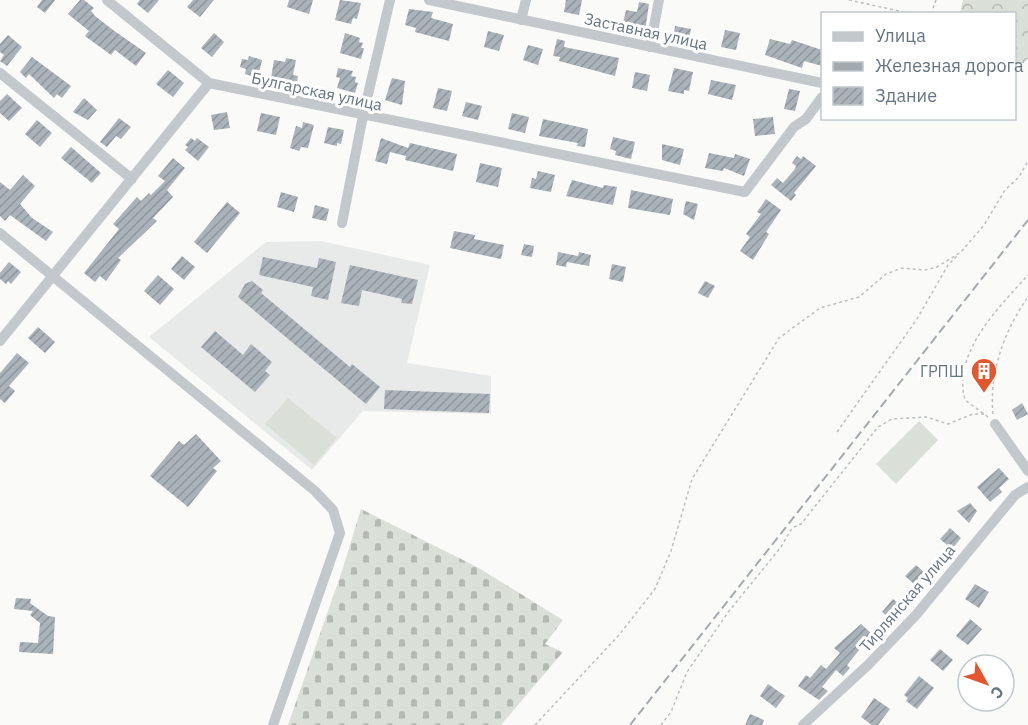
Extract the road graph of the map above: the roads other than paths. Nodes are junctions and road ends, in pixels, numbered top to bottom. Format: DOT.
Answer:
graph roads {
  1 [pos="107,0"];
  2 [pos="390,0"];
  3 [pos="429,0"];
  4 [pos="526,0"];
  5 [pos="659,0"];
  6 [pos="521,20"];
  7 [pos="650,47"];
  8 [pos="0,73"];
  9 [pos="209,83"];
  10 [pos="821,83"];
  11 [pos="821,98"];
  12 [pos="363,116"];
  13 [pos="132,179"];
  14 [pos="342,223"];
  15 [pos="0,233"];
  16 [pos="53,276"];
  17 [pos="0,341"];
  18 [pos="995,424"];
  19 [pos="1028,471"];
  20 [pos="1028,487"];
  21 [pos="273,725"];
  22 [pos="803,725"];
  1 -- 9 [label="street"];
  2 -- 12 [label="street"];
  3 -- 6 [label="street, Заставная улица"];
  4 -- 6 [label="street"];
  5 -- 7 [label="street"];
  6 -- 7 [label="street, Заставная улица"];
  7 -- 10 [label="street, Заставная улица"];
  8 -- 13 [label="street"];
  9 -- 12 [label="street, Булгарская улица"];
  9 -- 13 [label="street"];
  11 -- 12 [label="street, Булгарская улица"];
  12 -- 14 [label="street"];
  13 -- 16 [label="street"];
  15 -- 16 [label="street"];
  16 -- 17 [label="street"];
  16 -- 21 [label="street"];
  18 -- 19 [label="street"];
  20 -- 22 [label="street, Тирлянская улица"];
}
